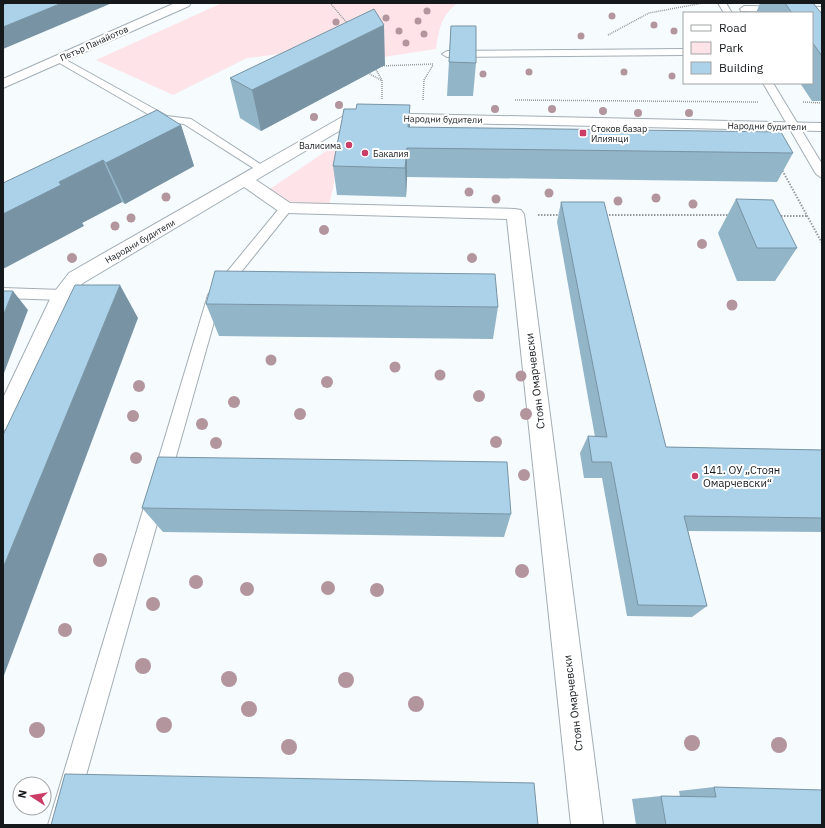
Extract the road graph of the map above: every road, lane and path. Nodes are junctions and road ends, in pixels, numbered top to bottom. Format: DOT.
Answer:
graph roads {
  1 [pos="185,3"];
  2 [pos="330,3"];
  3 [pos="703,3"];
  4 [pos="722,3"];
  5 [pos="744,9"];
  6 [pos="822,10"];
  7 [pos="727,12"];
  8 [pos="350,28"];
  9 [pos="604,38"];
  10 [pos="683,52"];
  11 [pos="447,54"];
  12 [pos="59,59"];
  13 [pos="434,64"];
  14 [pos="363,71"];
  15 [pos="382,80"];
  16 [pos="3,84"];
  17 [pos="769,84"];
  18 [pos="513,100"];
  19 [pos="382,102"];
  20 [pos="779,102"];
  21 [pos="422,118"];
  22 [pos="793,126"];
  23 [pos="822,127"];
  24 [pos="780,167"];
  25 [pos="262,170"];
  26 [pos="822,174"];
  27 [pos="244,180"];
  28 [pos="286,208"];
  29 [pos="515,214"];
  30 [pos="562,215"];
  31 [pos="602,215"];
  32 [pos="736,215"];
  33 [pos="775,216"];
  34 [pos="807,216"];
  35 [pos="822,243"];
  36 [pos="3,294"];
  37 [pos="62,295"];
  38 [pos="3,421"];
  39 [pos="60,825"];
  40 [pos="587,825"];
  1 -- 12 [label="street, Петър Панайотов"];
  2 -- 8 [label="path"];
  3 -- 9 [label="path"];
  4 -- 7 [label="lane"];
  5 -- 6 [label="lane"];
  10 -- 11 [label="lane"];
  11 -- 13 [label="path"];
  12 -- 16 [label="street, Петър Панайотов"];
  12 -- 25 [label="lane"];
  13 -- 15 [label="path"];
  13 -- 21 [label="path"];
  14 -- 15 [label="path"];
  15 -- 19 [label="path"];
  17 -- 20 [label="lane"];
  18 -- 20 [label="path"];
  20 -- 22 [label="lane"];
  21 -- 22 [label="street, Народни будители"];
  21 -- 25 [label="street, Народни будители"];
  22 -- 23 [label="street, Народни будители"];
  22 -- 26 [label="lane"];
  24 -- 34 [label="path"];
  25 -- 27 [label="street, Народни будители"];
  27 -- 28 [label="street"];
  27 -- 37 [label="street, Народни будители"];
  28 -- 29 [label="street"];
  28 -- 39 [label="lane"];
  29 -- 30 [label="path"];
  29 -- 40 [label="street, Стоян Омарчевски"];
  31 -- 32 [label="path"];
  33 -- 34 [label="path"];
  34 -- 35 [label="path"];
  36 -- 37 [label="lane"];
  37 -- 38 [label="street, Народни будители"];
}
